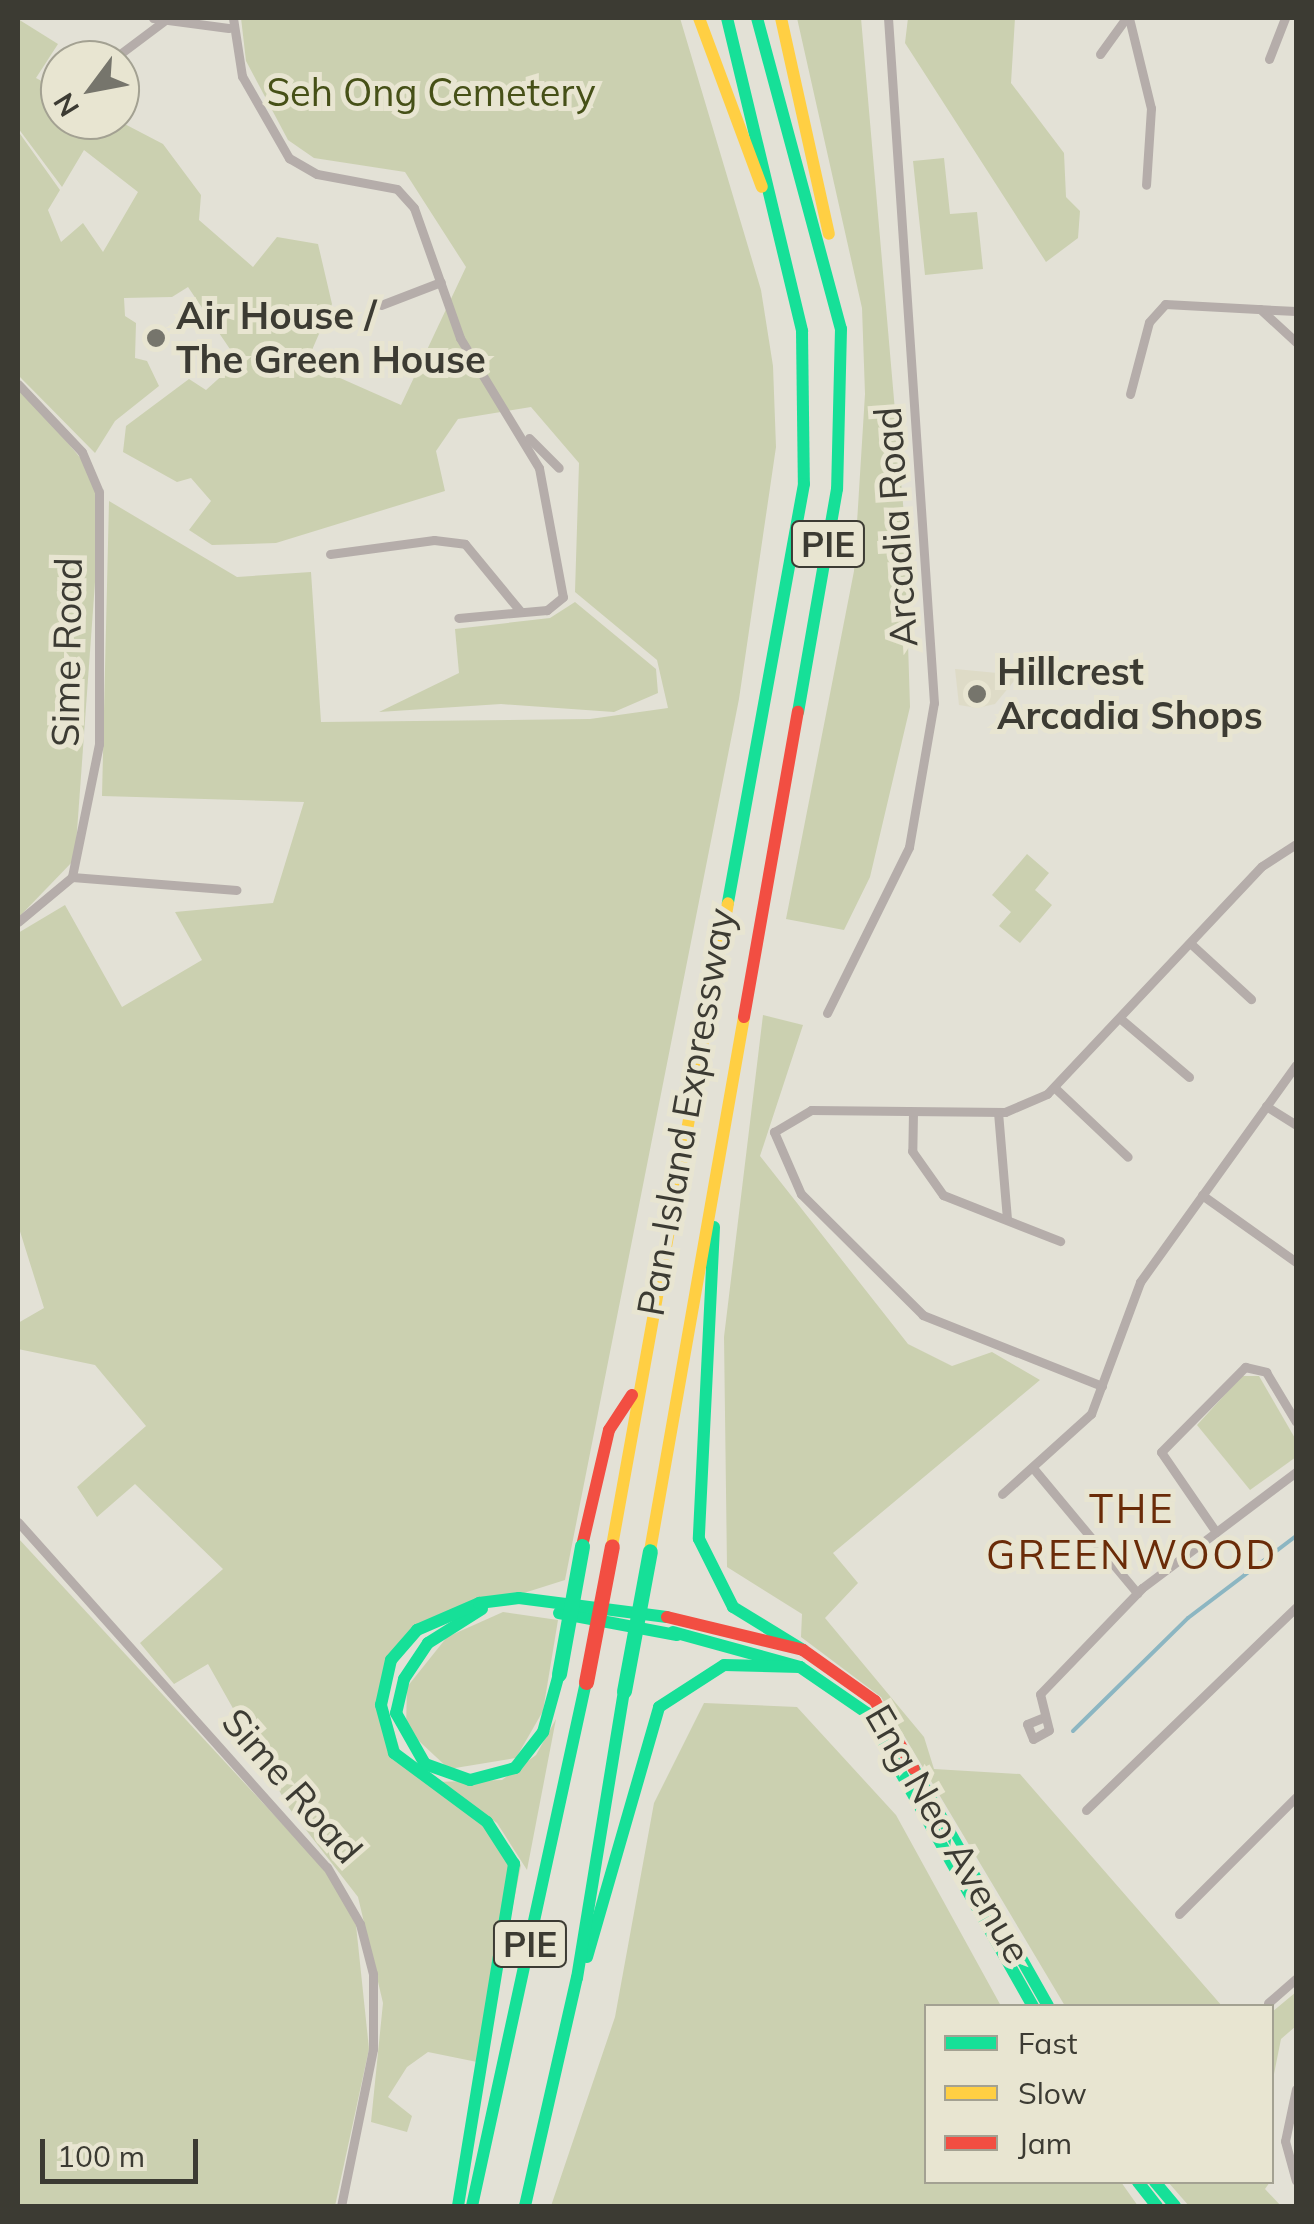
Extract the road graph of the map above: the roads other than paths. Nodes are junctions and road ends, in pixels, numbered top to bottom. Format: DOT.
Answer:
graph roads {
  1 [pos="153,18"];
  2 [pos="700,18"];
  3 [pos="727,18"];
  4 [pos="757,18"];
  5 [pos="781,18"];
  6 [pos="888,18"];
  7 [pos="1127,18"];
  8 [pos="1285,18"];
  9 [pos="164,21"];
  10 [pos="230,23"];
  11 [pos="139,40"];
  12 [pos="1100,54"];
  13 [pos="1270,60"];
  14 [pos="1146,186"];
  15 [pos="773,200"];
  16 [pos="830,262"];
  17 [pos="442,282"];
  18 [pos="382,305"];
  19 [pos="1260,309"];
  20 [pos="1296,311"];
  21 [pos="1296,342"];
  22 [pos="18,384"];
  23 [pos="1130,394"];
  24 [pos="517,425"];
  25 [pos="559,468"];
  26 [pos="330,554"];
  27 [pos="520,612"];
  28 [pos="458,618"];
  29 [pos="1296,845"];
  30 [pos="72,877"];
  31 [pos="236,890"];
  32 [pos="18,922"];
  33 [pos="1190,944"];
  34 [pos="1251,999"];
  35 [pos="827,1012"];
  36 [pos="1122,1020"];
  37 [pos="1296,1065"];
  38 [pos="1189,1077"];
  39 [pos="1055,1088"];
  40 [pos="1266,1106"];
  41 [pos="913,1112"];
  42 [pos="998,1112"];
  43 [pos="1296,1126"];
  44 [pos="1128,1157"];
  45 [pos="1202,1195"];
  46 [pos="1007,1220"];
  47 [pos="712,1223"];
  48 [pos="1060,1241"];
  49 [pos="1296,1262"];
  50 [pos="1102,1386"];
  51 [pos="637,1387"];
  52 [pos="1296,1422"];
  53 [pos="1034,1468"];
  54 [pos="1296,1472"];
  55 [pos="1002,1494"];
  56 [pos="18,1522"];
  57 [pos="1216,1532"];
  58 [pos="1137,1593"];
  59 [pos="1296,1607"];
  60 [pos="667,1617"];
  61 [pos="677,1636"];
  62 [pos="801,1659"];
  63 [pos="1042,1718"];
  64 [pos="1296,1797"];
  65 [pos="1086,1810"];
  66 [pos="1179,1914"];
  67 [pos="577,1978"];
  68 [pos="1296,1979"];
  69 [pos="1268,2003"];
  70 [pos="1032,2004"];
  71 [pos="1047,2004"];
  72 [pos="1296,2089"];
  73 [pos="1296,2181"];
  74 [pos="1140,2184"];
  75 [pos="1157,2184"];
  76 [pos="340,2206"];
  77 [pos="458,2206"];
  78 [pos="472,2206"];
  79 [pos="524,2206"];
  80 [pos="1157,2206"];
  81 [pos="1176,2206"];
  1 -- 9 [label="street"];
  2 -- 15 [label="main road"];
  3 -- 15 [label="main road, Pan-Island Expressway / PIE"];
  4 -- 16 [label="main road, Pan-Island Expressway / PIE"];
  5 -- 16 [label="main road"];
  6 -- 35 [label="street, Arcadia Road"];
  7 -- 12 [label="street"];
  7 -- 14 [label="street"];
  8 -- 13 [label="street"];
  9 -- 10 [label="street"];
  9 -- 11 [label="street"];
  10 -- 17 [label="street"];
  15 -- 51 [label="main road, Pan-Island Expressway / PIE"];
  16 -- 47 [label="main road, Pan-Island Expressway / PIE"];
  17 -- 18 [label="street"];
  17 -- 24 [label="street"];
  19 -- 20 [label="street"];
  19 -- 21 [label="street"];
  19 -- 23 [label="street"];
  22 -- 30 [label="street, Sime Road"];
  24 -- 25 [label="street"];
  24 -- 27 [label="street"];
  26 -- 27 [label="street"];
  27 -- 28 [label="street"];
  29 -- 33 [label="street"];
  30 -- 31 [label="street"];
  30 -- 32 [label="street"];
  33 -- 34 [label="street"];
  33 -- 36 [label="street"];
  36 -- 38 [label="street"];
  36 -- 39 [label="street"];
  37 -- 40 [label="street"];
  39 -- 42 [label="street"];
  39 -- 44 [label="street"];
  40 -- 43 [label="street"];
  40 -- 45 [label="street"];
  41 -- 42 [label="street"];
  41 -- 46 [label="street"];
  41 -- 50 [label="street"];
  42 -- 46 [label="street"];
  45 -- 49 [label="street"];
  45 -- 50 [label="street"];
  46 -- 48 [label="street"];
  47 -- 62 [label="main road"];
  47 -- 67 [label="main road, Pan-Island Expressway / PIE, bridge"];
  50 -- 53 [label="street"];
  51 -- 61 [label="main road, Eng Neo Avenue, bridge"];
  51 -- 78 [label="main road, Pan-Island Expressway / PIE, bridge"];
  52 -- 57 [label="street"];
  53 -- 55 [label="street"];
  53 -- 58 [label="street"];
  54 -- 57 [label="street"];
  56 -- 76 [label="street, Sime Road"];
  57 -- 58 [label="street"];
  58 -- 63 [label="street"];
  59 -- 65 [label="street"];
  60 -- 61 [label="main road"];
  60 -- 62 [label="main road, Eng Neo Avenue"];
  60 -- 77 [label="main road, Eng Neo Avenue"];
  61 -- 62 [label="main road, Eng Neo Avenue"];
  62 -- 67 [label="main road"];
  62 -- 70 [label="main road, Eng Neo Avenue"];
  62 -- 71 [label="main road, Eng Neo Avenue"];
  64 -- 66 [label="street"];
  67 -- 79 [label="main road, Pan-Island Expressway / PIE"];
  68 -- 69 [label="street"];
  72 -- 73 [label="street"];
  74 -- 80 [label="main road"];
  75 -- 81 [label="main road"];
}
